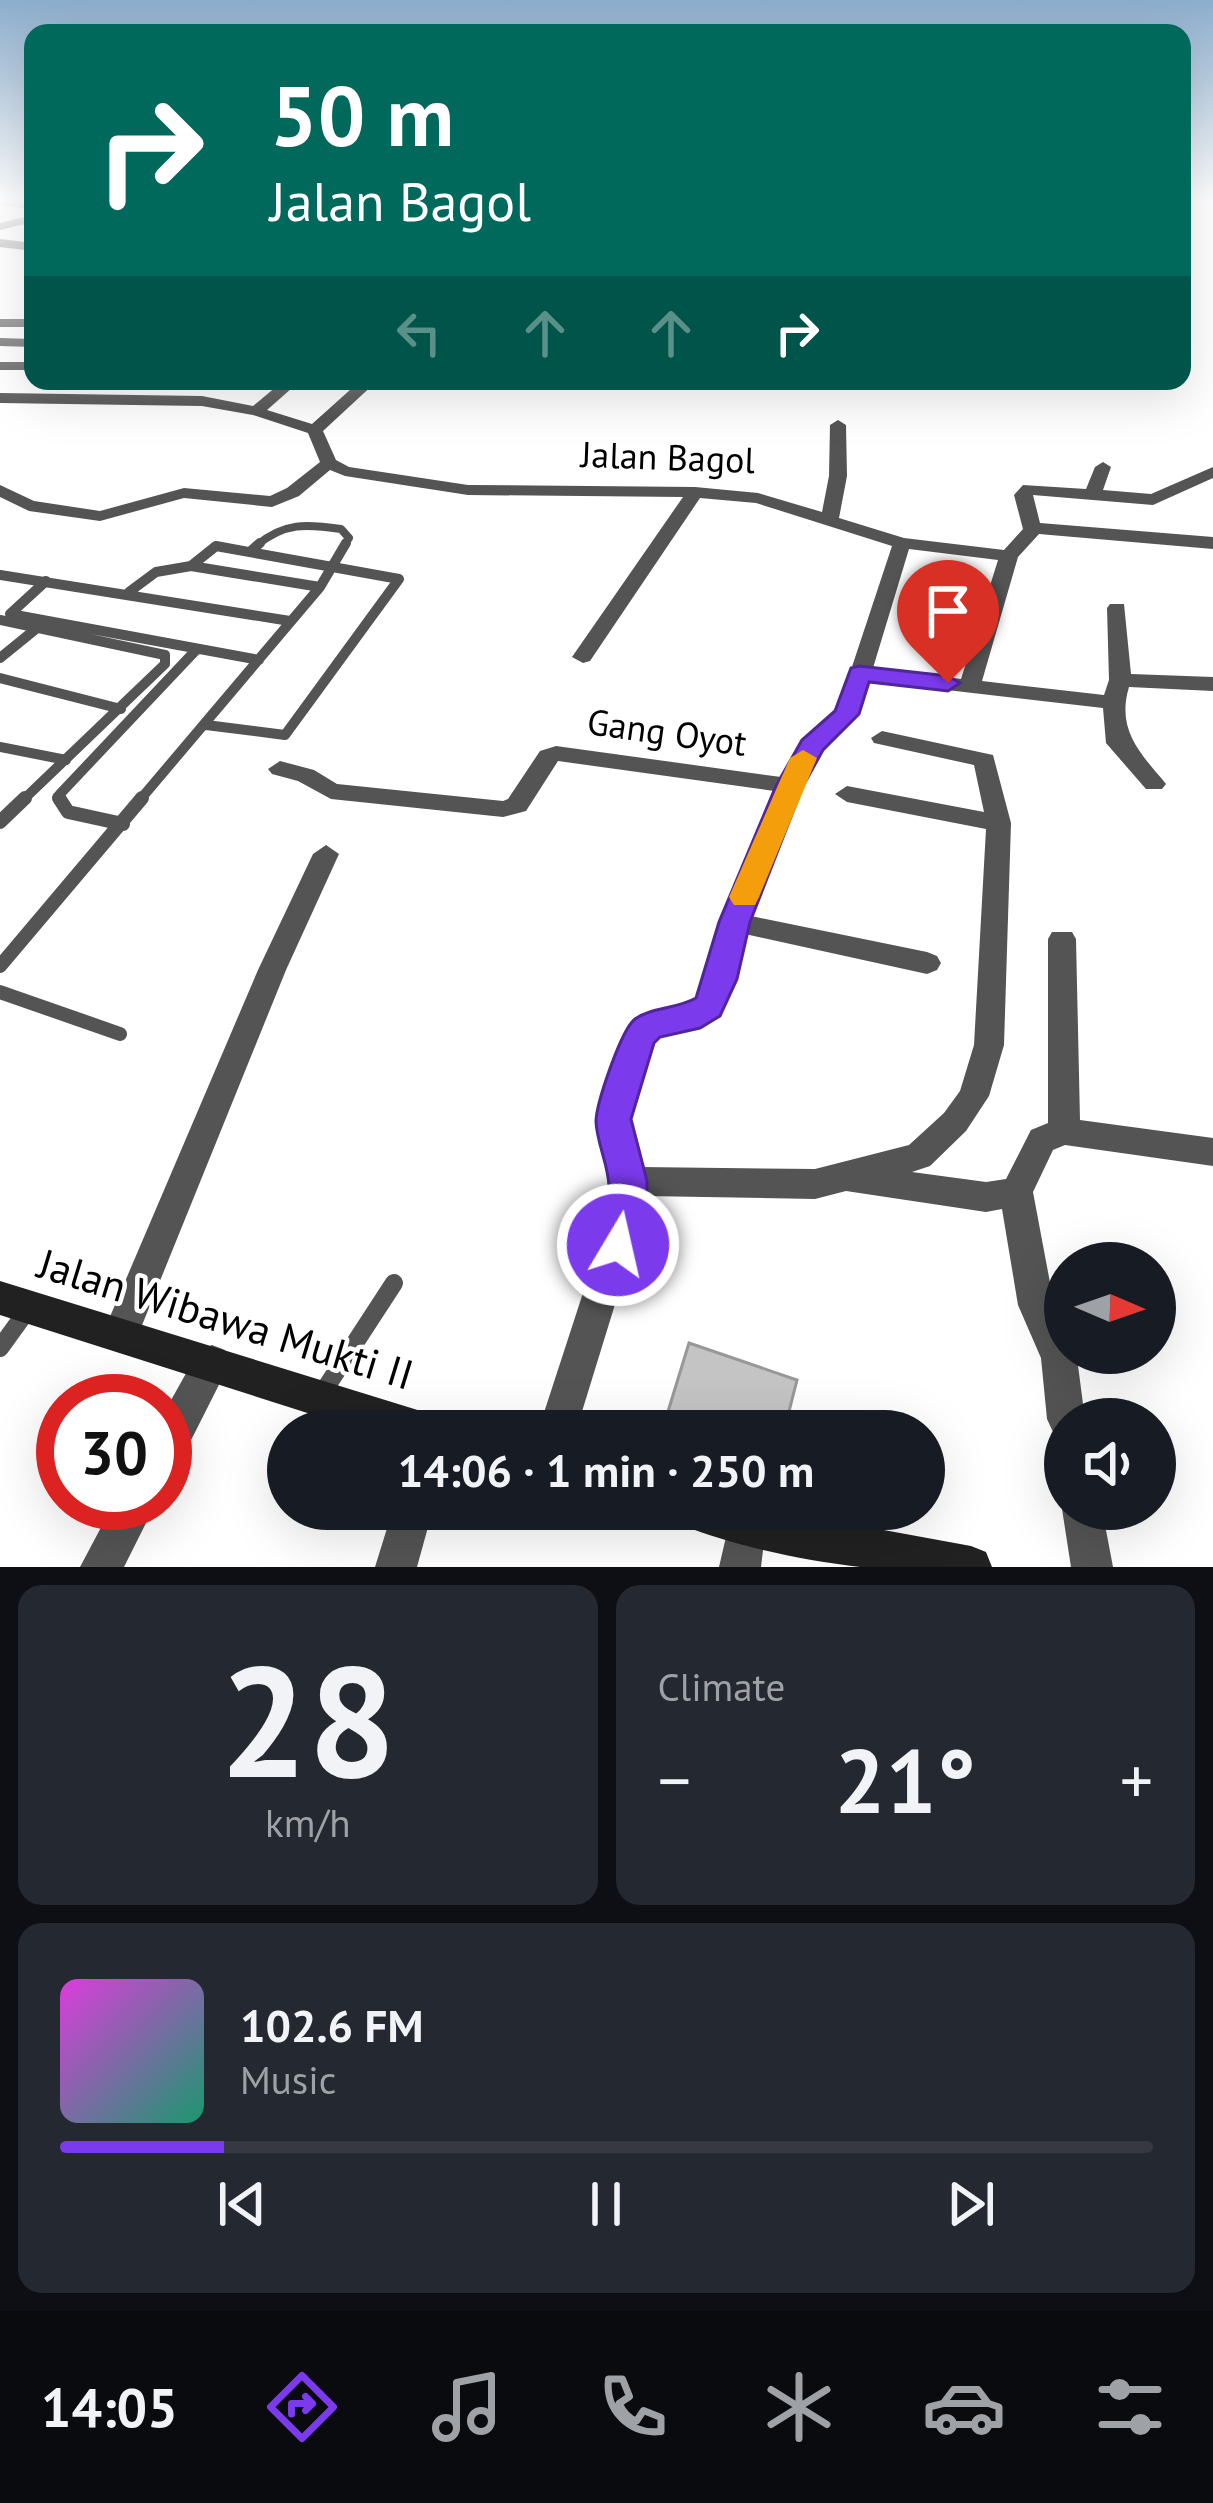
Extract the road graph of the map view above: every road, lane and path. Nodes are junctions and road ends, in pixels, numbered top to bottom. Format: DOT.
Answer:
graph roads {
  1 [pos="216,390"];
  2 [pos="281,390"];
  3 [pos="359,390"];
  4 [pos="0,398"];
  5 [pos="202,400"];
  6 [pos="256,411"];
  7 [pos="838,425"];
  8 [pos="315,430"];
  9 [pos="329,463"];
  10 [pos="1103,467"];
  11 [pos="1213,472"];
  12 [pos="0,490"];
  13 [pos="695,492"];
  14 [pos="1094,492"];
  15 [pos="830,519"];
  16 [pos="1032,528"];
  17 [pos="902,543"];
  18 [pos="1213,543"];
  19 [pos="252,550"];
  20 [pos="1009,556"];
  21 [pos="190,566"];
  22 [pos="333,568"];
  23 [pos="0,575"];
  24 [pos="46,581"];
  25 [pos="320,587"];
  26 [pos="129,592"];
  27 [pos="1117,608"];
  28 [pos="3,615"];
  29 [pos="290,621"];
  30 [pos="37,628"];
  31 [pos="197,649"];
  32 [pos="583,657"];
  33 [pos="0,658"];
  34 [pos="259,660"];
  35 [pos="859,673"];
  36 [pos="0,678"];
  37 [pos="1213,684"];
  38 [pos="970,686"];
  39 [pos="1116,691"];
  40 [pos="122,709"];
  41 [pos="206,725"];
  42 [pos="882,738"];
  43 [pos="0,747"];
  44 [pos="66,760"];
  45 [pos="280,769"];
  46 [pos="1154,784"];
  47 [pos="790,786"];
  48 [pos="847,794"];
  49 [pos="0,822"];
  50 [pos="999,823"];
  51 [pos="123,824"];
  52 [pos="326,854"];
  53 [pos="734,922"];
  54 [pos="1062,939"];
  55 [pos="928,963"];
  56 [pos="0,966"];
  57 [pos="0,992"];
  58 [pos="120,1034"];
  59 [pos="1064,1131"];
  60 [pos="1213,1152"];
  61 [pos="846,1177"];
  62 [pos="628,1181"];
  63 [pos="1016,1192"];
  64 [pos="394,1283"];
  65 [pos="15,1302"];
  66 [pos="122,1333"];
  67 [pos="0,1348"];
  68 [pos="212,1364"];
  69 [pos="319,1398"];
  70 [pos="1064,1398"];
  71 [pos="192,1401"];
  72 [pos="357,1410"];
  73 [pos="564,1410"];
  74 [pos="121,1530"];
  75 [pos="407,1530"];
  76 [pos="745,1530"];
  77 [pos="773,1530"];
  78 [pos="1086,1530"];
  79 [pos="101,1567"];
  80 [pos="396,1567"];
  81 [pos="740,1567"];
  82 [pos="971,1567"];
  83 [pos="1092,1567"];
  1 -- 5 [label="street"];
  2 -- 6 [label="street"];
  3 -- 8 [label="street"];
  4 -- 5 [label="street"];
  5 -- 6 [label="street"];
  6 -- 8 [label="street"];
  7 -- 15 [label="street"];
  8 -- 9 [label="street"];
  9 -- 12 [label="street"];
  9 -- 13 [label="street, Jalan Bagol"];
  10 -- 14 [label="street"];
  11 -- 14 [label="street"];
  13 -- 15 [label="street, Jalan Bagol"];
  13 -- 32 [label="street"];
  14 -- 16 [label="street"];
  15 -- 17 [label="street, Jalan Bagol"];
  16 -- 18 [label="street"];
  16 -- 20 [label="street"];
  17 -- 20 [label="street, Jalan Bagol"];
  17 -- 35 [label="street"];
  19 -- 21 [label="lane"];
  19 -- 22 [label="lane"];
  19 -- 22 [label="lane"];
  20 -- 38 [label="street"];
  21 -- 25 [label="lane"];
  21 -- 26 [label="lane"];
  22 -- 25 [label="lane"];
  22 -- 41 [label="lane"];
  23 -- 24 [label="lane"];
  24 -- 26 [label="lane"];
  24 -- 28 [label="lane"];
  25 -- 29 [label="lane"];
  26 -- 29 [label="lane"];
  27 -- 39 [label="street"];
  28 -- 30 [label="lane"];
  28 -- 31 [label="lane"];
  29 -- 34 [label="lane"];
  30 -- 33 [label="lane"];
  30 -- 40 [label="lane"];
  31 -- 34 [label="lane"];
  31 -- 51 [label="lane"];
  34 -- 41 [label="lane"];
  35 -- 38 [label="street"];
  35 -- 47 [label="street"];
  36 -- 40 [label="lane"];
  37 -- 39 [label="street"];
  38 -- 39 [label="street"];
  39 -- 46 [label="street"];
  40 -- 44 [label="lane"];
  41 -- 51 [label="lane"];
  42 -- 50 [label="street"];
  43 -- 44 [label="lane"];
  44 -- 49 [label="lane"];
  45 -- 47 [label="street, Gang Oyot"];
  47 -- 53 [label="street"];
  48 -- 50 [label="street"];
  50 -- 61 [label="street"];
  51 -- 56 [label="lane"];
  52 -- 66 [label="street"];
  53 -- 55 [label="street"];
  53 -- 62 [label="street"];
  54 -- 59 [label="street"];
  57 -- 58 [label="lane"];
  59 -- 60 [label="street"];
  59 -- 63 [label="street"];
  61 -- 62 [label="street"];
  61 -- 63 [label="street"];
  62 -- 73 [label="street"];
  63 -- 70 [label="street"];
  64 -- 69 [label="lane"];
  65 -- 66 [label="main road, Jalan Wibawa Mukti II"];
  65 -- 67 [label="lane"];
  66 -- 68 [label="main road, Jalan Wibawa Mukti II"];
  68 -- 69 [label="main road, Jalan Wibawa Mukti II"];
  68 -- 71 [label="street"];
  69 -- 72 [label="main road, Jalan Wibawa Mukti II"];
  74 -- 79 [label="street"];
  75 -- 80 [label="street"];
  76 -- 81 [label="street"];
  77 -- 82 [label="main road"];
  78 -- 83 [label="street"];
}
